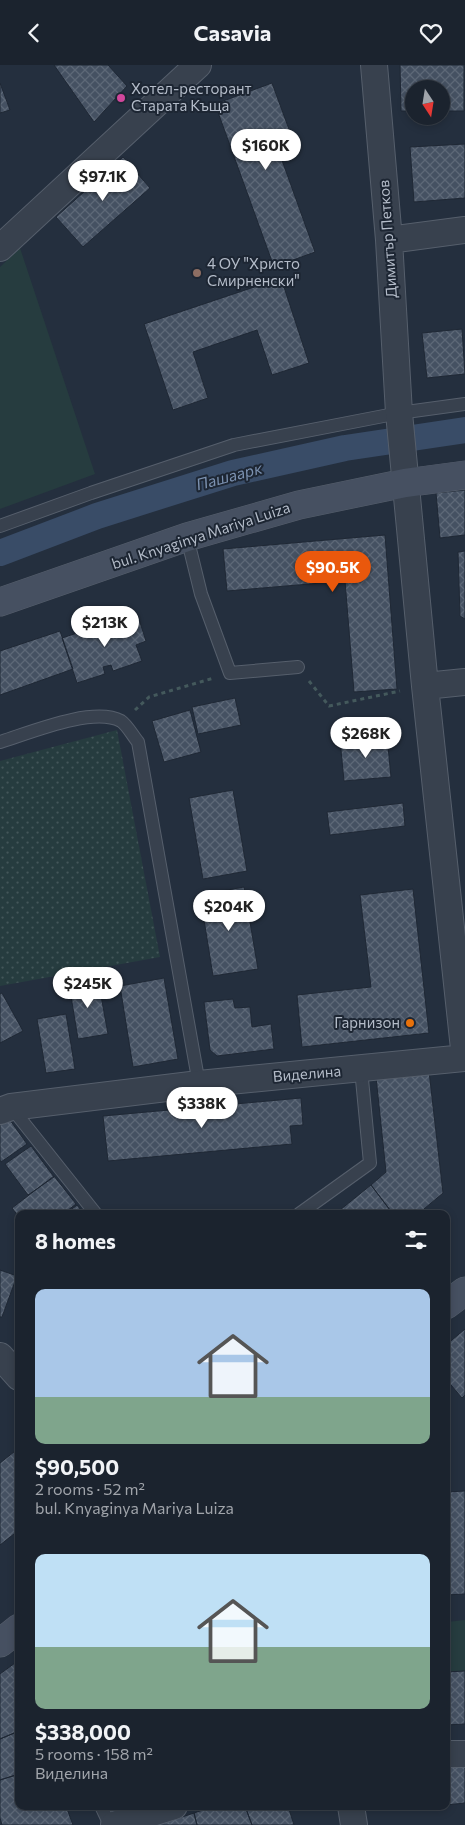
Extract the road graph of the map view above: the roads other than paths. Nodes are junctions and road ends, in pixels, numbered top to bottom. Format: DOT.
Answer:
graph roads {
  1 [pos="198,65"];
  2 [pos="374,65"];
  3 [pos="465,230"];
  4 [pos="389,240"];
  5 [pos="0,248"];
  6 [pos="465,404"];
  7 [pos="399,413"];
  8 [pos="465,475"];
  9 [pos="405,483"];
  10 [pos="0,526"];
  11 [pos="187,537"];
  12 [pos="0,602"];
  13 [pos="298,667"];
  14 [pos="465,682"];
  15 [pos="425,686"];
  16 [pos="0,742"];
  17 [pos="465,1058"];
  18 [pos="361,1069"];
  19 [pos="199,1084"];
  20 [pos="5,1109"];
  21 [pos="93,1210"];
  22 [pos="305,1210"];
  23 [pos="465,1291"];
  24 [pos="450,1302"];
  25 [pos="0,1356"];
  26 [pos="15,1373"];
  27 [pos="15,1631"];
  28 [pos="0,1643"];
  29 [pos="450,1754"];
  30 [pos="465,1755"];
  31 [pos="103,1810"];
  32 [pos="161,1810"];
  33 [pos="352,1810"];
  34 [pos="110,1825"];
  35 [pos="114,1825"];
  36 [pos="354,1825"];
  1 -- 5 [label="street"];
  2 -- 4 [label="street, Димитър Петков"];
  3 -- 4 [label="street"];
  4 -- 7 [label="street, Димитър Петков"];
  6 -- 7 [label="lane"];
  7 -- 9 [label="street, Димитър Петков"];
  7 -- 10 [label="lane"];
  8 -- 9 [label="street, bul. Knyaginya Mariya Luiza"];
  9 -- 11 [label="street, bul. Knyaginya Mariya Luiza"];
  9 -- 15 [label="street, Димитър Петков"];
  11 -- 12 [label="street, bul. Knyaginya Mariya Luiza"];
  11 -- 13 [label="lane"];
  14 -- 15 [label="street"];
  15 -- 17 [label="street, Димитър Петков"];
  16 -- 19 [label="lane"];
  17 -- 18 [label="street, Виделина"];
  18 -- 19 [label="street, Виделина"];
  18 -- 22 [label="lane"];
  19 -- 20 [label="street, Виделина"];
  20 -- 21 [label="lane"];
  23 -- 24 [label="street"];
  25 -- 26 [label="street"];
  27 -- 28 [label="street"];
  29 -- 30 [label="street"];
  31 -- 34 [label="lane"];
  32 -- 35 [label="street"];
  33 -- 36 [label="street"];
}
